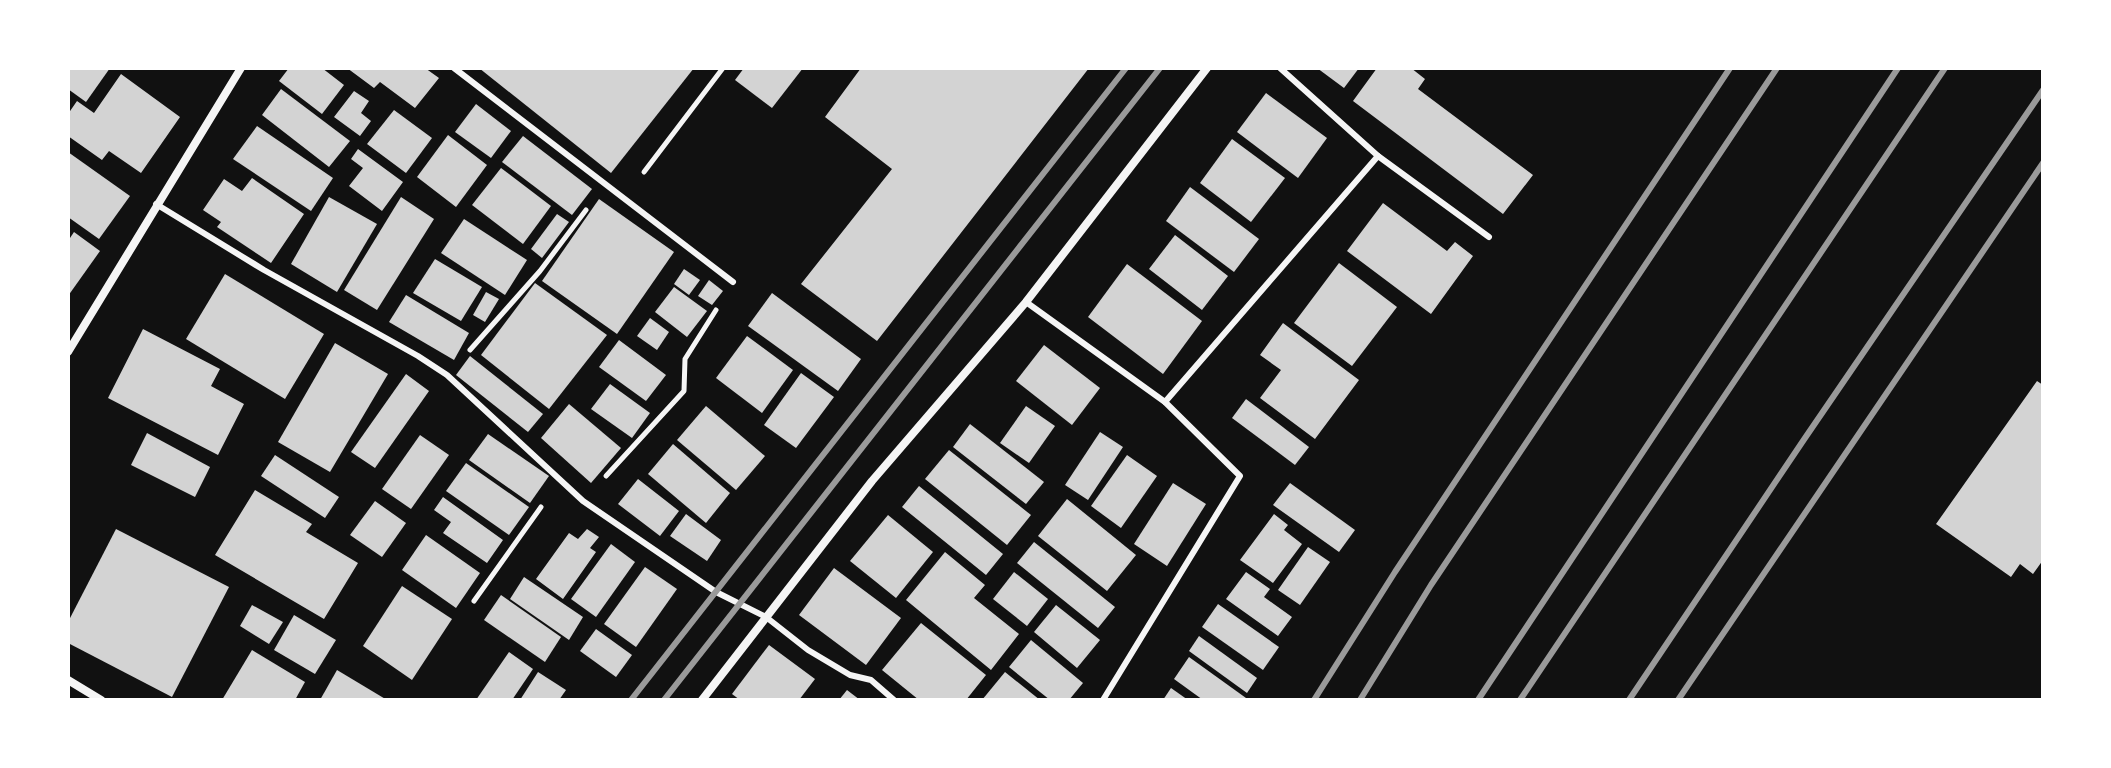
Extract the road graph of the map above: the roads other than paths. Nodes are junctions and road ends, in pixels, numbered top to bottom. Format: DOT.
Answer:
graph roads {
  1 [pos="241,68"];
  2 [pos="454,68"];
  3 [pos="1207,68"];
  4 [pos="1280,68"];
  5 [pos="1378,156"];
  6 [pos="156,204"];
  7 [pos="1489,237"];
  8 [pos="733,282"];
  9 [pos="1026,302"];
  10 [pos="68,352"];
  11 [pos="1165,402"];
  12 [pos="766,617"];
  13 [pos="68,680"];
  14 [pos="101,700"];
  15 [pos="702,700"];
  16 [pos="894,700"];
  17 [pos="1103,700"];
  1 -- 6 [label="street"];
  2 -- 8 [label="lane"];
  3 -- 9 [label="street"];
  4 -- 5 [label="lane"];
  5 -- 7 [label="lane"];
  5 -- 11 [label="lane"];
  6 -- 10 [label="street"];
  6 -- 12 [label="lane"];
  9 -- 11 [label="lane"];
  9 -- 12 [label="street"];
  11 -- 17 [label="lane"];
  12 -- 15 [label="street"];
  12 -- 16 [label="lane"];
  13 -- 14 [label="street"];
}
